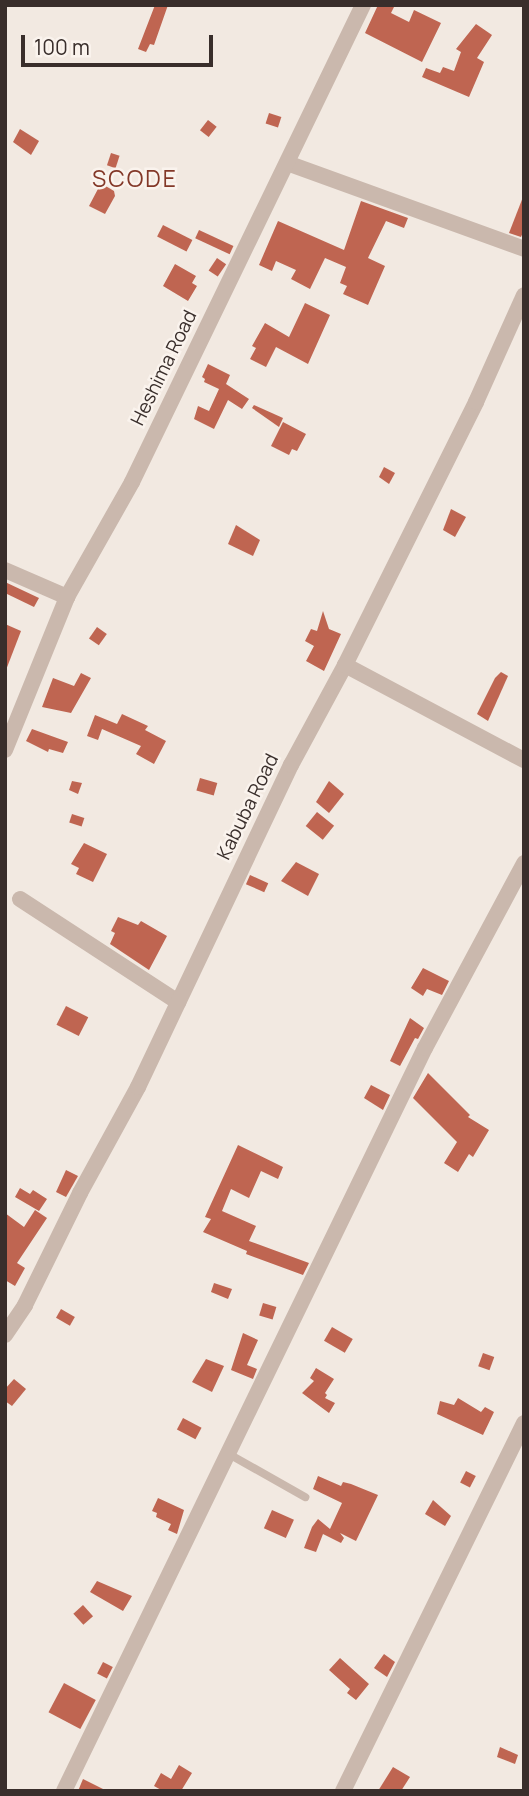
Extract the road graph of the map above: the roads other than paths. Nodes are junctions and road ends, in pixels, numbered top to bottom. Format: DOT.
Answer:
graph roads {
  1 [pos="362,5"];
  2 [pos="287,163"];
  3 [pos="524,250"];
  4 [pos="524,295"];
  5 [pos="5,570"];
  6 [pos="67,597"];
  7 [pos="345,666"];
  8 [pos="5,750"];
  9 [pos="524,760"];
  10 [pos="524,863"];
  11 [pos="20,899"];
  12 [pos="178,1002"];
  13 [pos="5,1335"];
  14 [pos="524,1423"];
  15 [pos="227,1453"];
  16 [pos="304,1497"];
  17 [pos="64,1791"];
  18 [pos="343,1791"];
  1 -- 2 [label="street, Heshima Road"];
  2 -- 3 [label="street"];
  2 -- 6 [label="street, Heshima Road"];
  4 -- 7 [label="street, Kabuba Road"];
  5 -- 6 [label="street"];
  6 -- 8 [label="street, Heshima Road"];
  7 -- 9 [label="street"];
  7 -- 12 [label="street, Kabuba Road"];
  10 -- 15 [label="street"];
  11 -- 12 [label="street"];
  12 -- 13 [label="street, Kabuba Road"];
  14 -- 18 [label="street"];
  15 -- 16 [label="lane"];
  15 -- 17 [label="street"];
}
